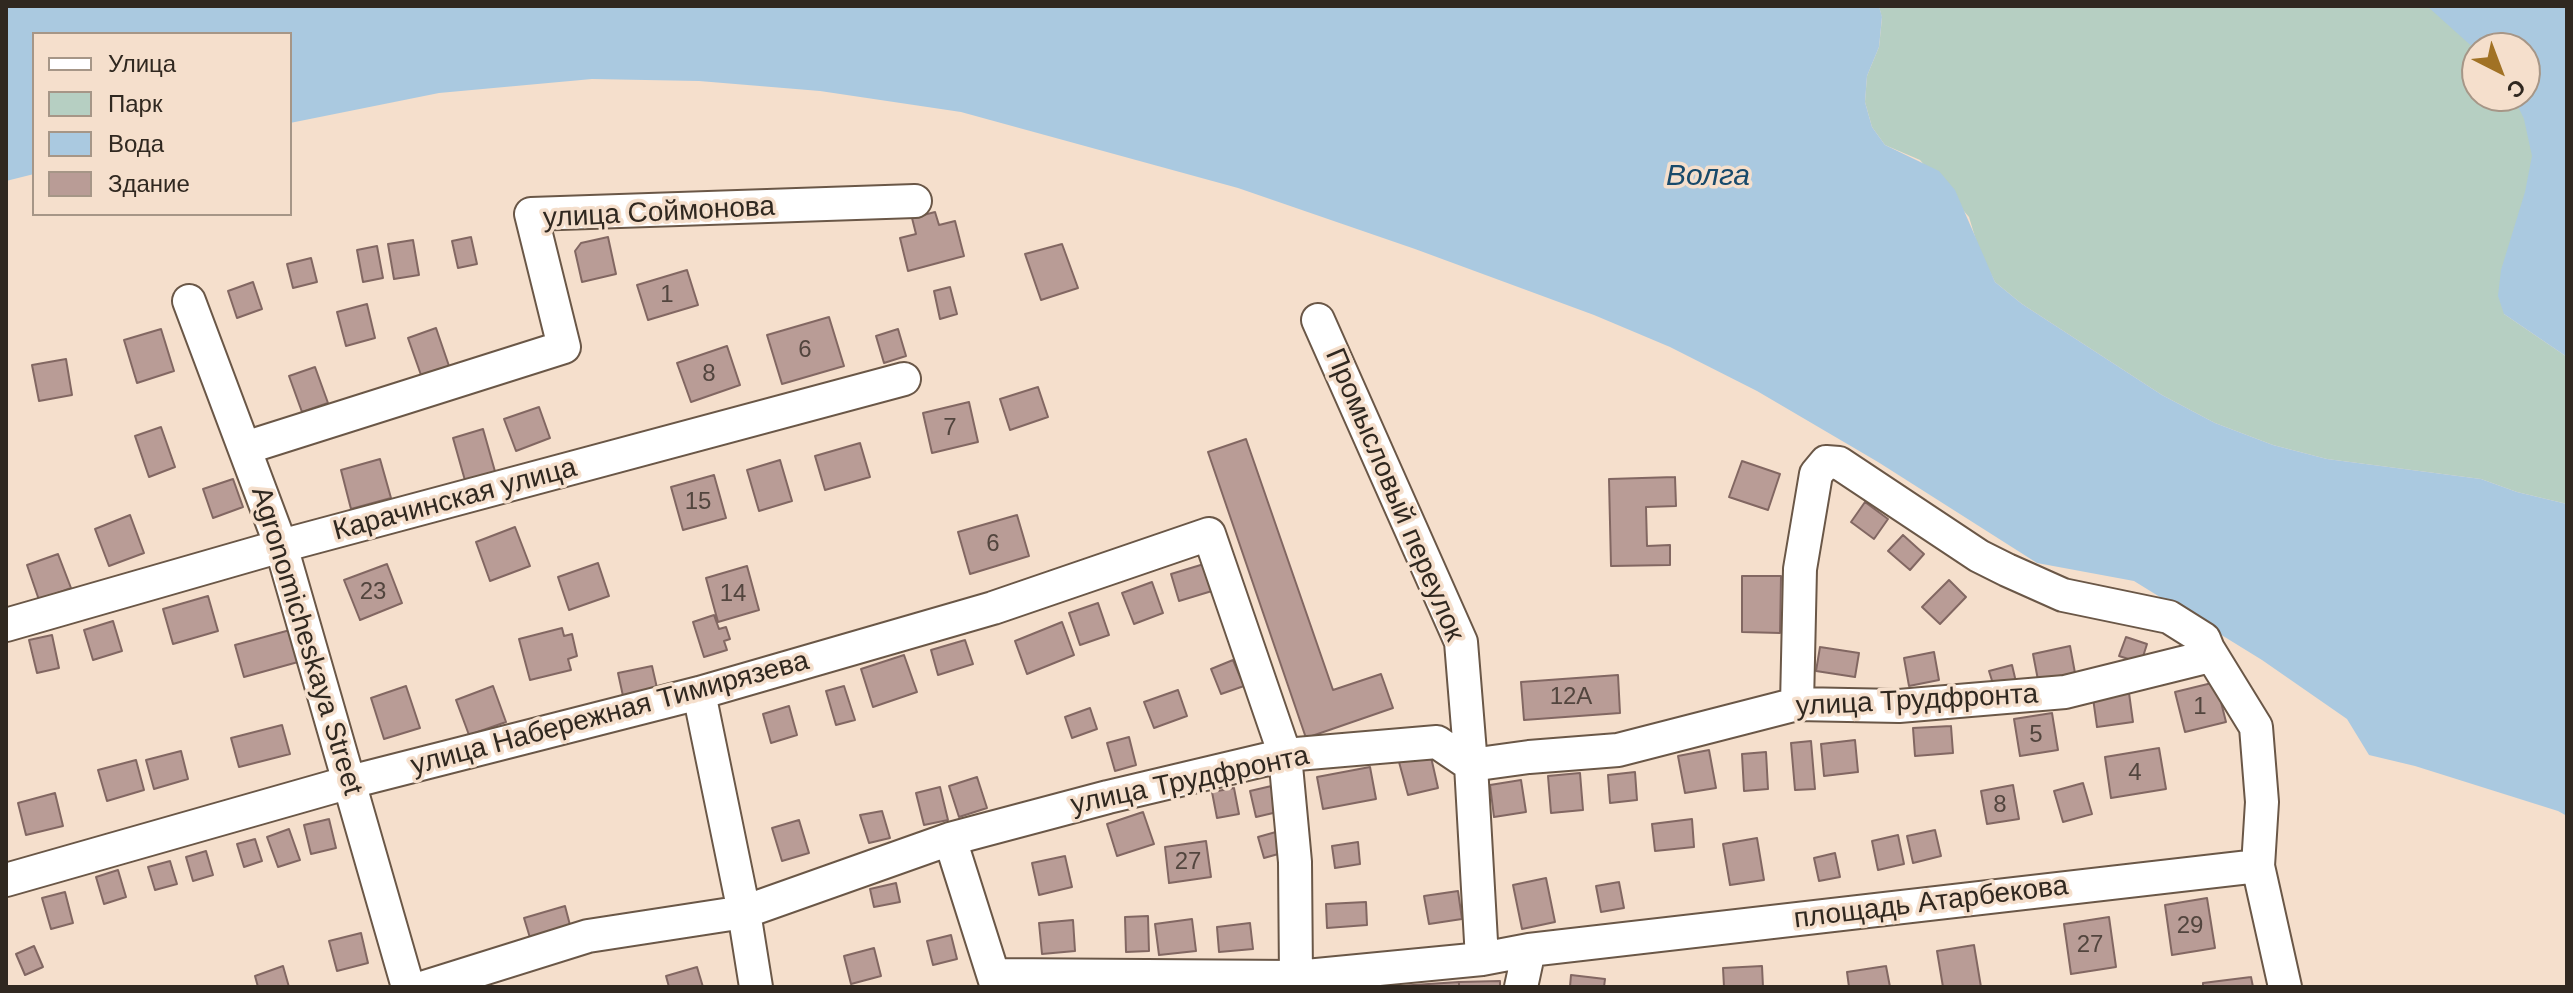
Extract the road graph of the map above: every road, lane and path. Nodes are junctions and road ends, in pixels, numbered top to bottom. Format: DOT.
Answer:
graph roads {
  1 [pos="915,201"];
  2 [pos="189,301"];
  3 [pos="1318,320"];
  4 [pos="904,379"];
  5 [pos="245,448"];
  6 [pos="281,546"];
  7 [pos="6,625"];
  8 [pos="2205,653"];
  9 [pos="699,693"];
  10 [pos="1797,704"];
  11 [pos="1285,755"];
  12 [pos="1471,765"];
  13 [pos="350,782"];
  14 [pos="950,839"];
  15 [pos="2258,866"];
  16 [pos="6,880"];
  17 [pos="744,912"];
  18 [pos="1529,950"];
  19 [pos="1482,959"];
  20 [pos="1296,977"];
  21 [pos="996,981"];
  22 [pos="1172,982"];
  23 [pos="408,987"];
  24 [pos="425,987"];
  25 [pos="756,987"];
  26 [pos="1521,987"];
  27 [pos="2285,987"];
  1 -- 5 [label="street, улица Соймонова"];
  2 -- 5 [label="street, Agronomicheskaya Street"];
  3 -- 12 [label="street, Промысловый переулок"];
  4 -- 6 [label="street, Карачинская улица"];
  5 -- 6 [label="street, Agronomicheskaya Street"];
  6 -- 7 [label="street, Карачинская улица"];
  6 -- 13 [label="street, Agronomicheskaya Street"];
  8 -- 10 [label="street, улица Трудфронта"];
  8 -- 10 [label="street"];
  8 -- 15 [label="street"];
  9 -- 11 [label="street, улица Набережная Тимирязева"];
  9 -- 13 [label="street, улица Набережная Тимирязева"];
  9 -- 17 [label="street"];
  10 -- 12 [label="street, улица Трудфронта"];
  11 -- 12 [label="street, улица Трудфронта"];
  11 -- 14 [label="street, улица Трудфронта"];
  11 -- 20 [label="street"];
  12 -- 19 [label="street, Промысловый переулок"];
  13 -- 16 [label="street, улица Набережная Тимирязева"];
  13 -- 23 [label="street, Agronomicheskaya Street"];
  14 -- 17 [label="street, улица Трудфронта"];
  14 -- 21 [label="street"];
  15 -- 18 [label="street, площадь Атарбекова"];
  15 -- 27 [label="street"];
  17 -- 24 [label="street, улица Трудфронта"];
  17 -- 25 [label="street"];
  18 -- 19 [label="street, площадь Атарбекова"];
  18 -- 26 [label="street"];
  19 -- 20 [label="street, площадь Атарбекова"];
  20 -- 22 [label="street, площадь Атарбекова"];
  21 -- 22 [label="street, площадь Атарбекова"];
}
